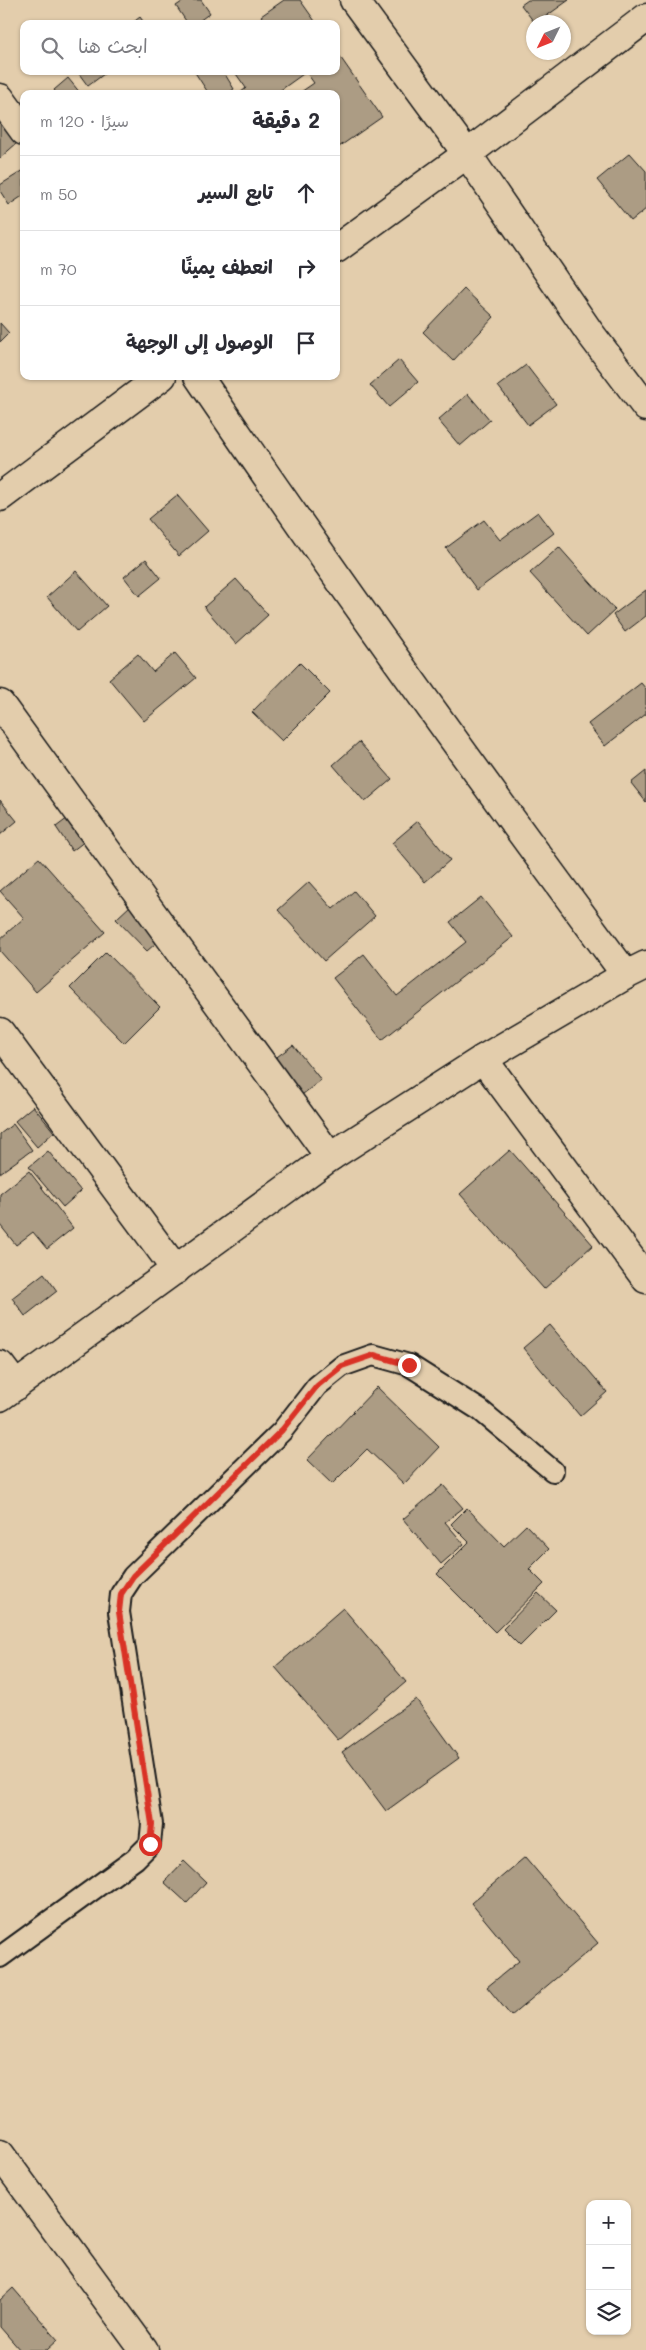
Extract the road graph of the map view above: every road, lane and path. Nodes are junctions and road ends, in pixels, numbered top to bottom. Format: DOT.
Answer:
graph roads {
  1 [pos="354,0"];
  2 [pos="646,18"];
  3 [pos="0,98"];
  4 [pos="20,126"];
  5 [pos="467,154"];
  6 [pos="340,246"];
  7 [pos="157,380"];
  8 [pos="201,380"];
  9 [pos="646,407"];
  10 [pos="0,497"];
  11 [pos="0,704"];
  12 [pos="636,970"];
  13 [pos="0,1032"];
  14 [pos="483,1060"];
  15 [pos="330,1158"];
  16 [pos="176,1270"];
  17 [pos="646,1279"];
  18 [pos="5,1382"];
  19 [pos="553,1471"];
  20 [pos="0,1957"];
  21 [pos="0,2154"];
  22 [pos="144,2350"];
  1 -- 5 [label="street"];
  2 -- 5 [label="street"];
  3 -- 4 [label="street"];
  5 -- 6 [label="street"];
  5 -- 9 [label="street"];
  7 -- 10 [label="street"];
  8 -- 12 [label="street"];
  11 -- 15 [label="street"];
  12 -- 14 [label="street"];
  13 -- 16 [label="street"];
  14 -- 15 [label="street"];
  14 -- 17 [label="street"];
  15 -- 16 [label="street"];
  16 -- 18 [label="street"];
  19 -- 20 [label="lane"];
  21 -- 22 [label="street"];
}
